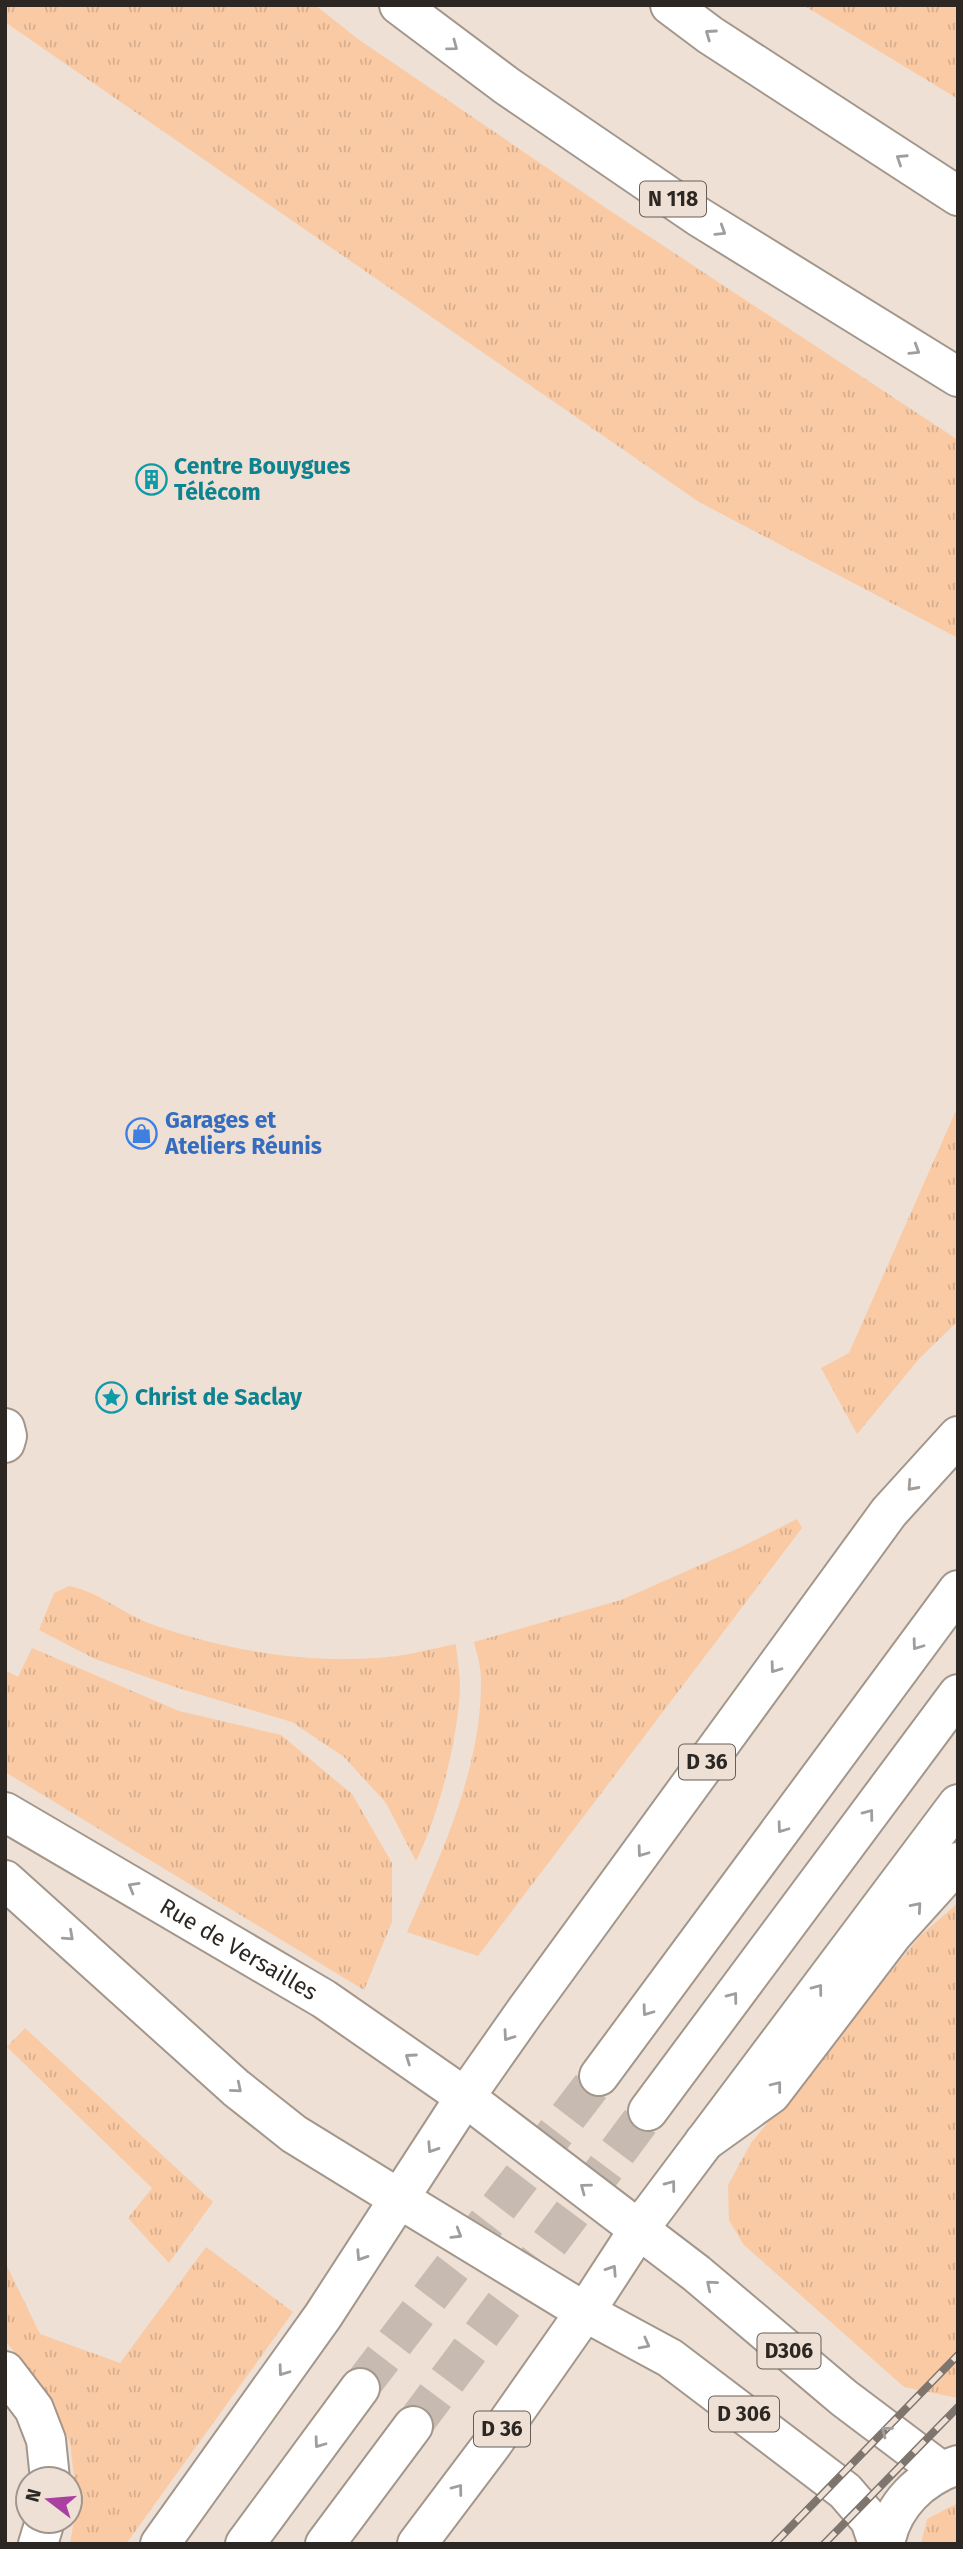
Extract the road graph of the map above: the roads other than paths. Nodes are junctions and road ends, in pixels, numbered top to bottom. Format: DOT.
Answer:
graph roads {
  1 [pos="398,5"];
  2 [pos="670,5"];
  3 [pos="958,196"];
  4 [pos="958,377"];
  5 [pos="958,1436"];
  6 [pos="958,1590"];
  7 [pos="958,1694"];
  8 [pos="958,1804"];
  9 [pos="5,1812"];
  10 [pos="958,1861"];
  11 [pos="5,1880"];
  12 [pos="599,2076"];
  13 [pos="465,2097"];
  14 [pos="648,2110"];
  15 [pos="704,2142"];
  16 [pos="398,2198"];
  17 [pos="639,2229"];
  18 [pos="585,2312"];
  19 [pos="5,2371"];
  20 [pos="360,2388"];
  21 [pos="413,2426"];
  22 [pos="49,2465"];
  23 [pos="950,2468"];
  24 [pos="159,2544"];
  25 [pos="245,2544"];
  26 [pos="325,2544"];
  27 [pos="417,2544"];
  28 [pos="878,2544"];
  29 [pos="885,2544"];
  1 -- 4 [label="main road, N 118, one-way"];
  3 -- 2 [label="main road, one-way"];
  5 -- 13 [label="main road, D 36, one-way"];
  6 -- 12 [label="main road, one-way"];
  14 -- 7 [label="main road, one-way"];
  15 -- 8 [label="main road, D 36, one-way"];
  13 -- 9 [label="main road, Rue de Versailles, one-way"];
  15 -- 10 [label="main road, one-way"];
  11 -- 16 [label="main road, one-way"];
  13 -- 16 [label="main road, D 36, one-way"];
  17 -- 13 [label="main road, Rue de Versailles, one-way"];
  17 -- 15 [label="main road, D 36, one-way"];
  16 -- 18 [label="main road, D 306, one-way"];
  16 -- 24 [label="main road, D 36, one-way"];
  18 -- 17 [label="main road, D 36, one-way"];
  23 -- 17 [label="main road, D306, one-way"];
  27 -- 18 [label="main road, D 36, one-way"];
  18 -- 28 [label="main road, D 306, one-way"];
  19 -- 22 [label="main road"];
  20 -- 25 [label="main road, one-way"];
  21 -- 26 [label="main road"];
  23 -- 29 [label="main road"];
}
